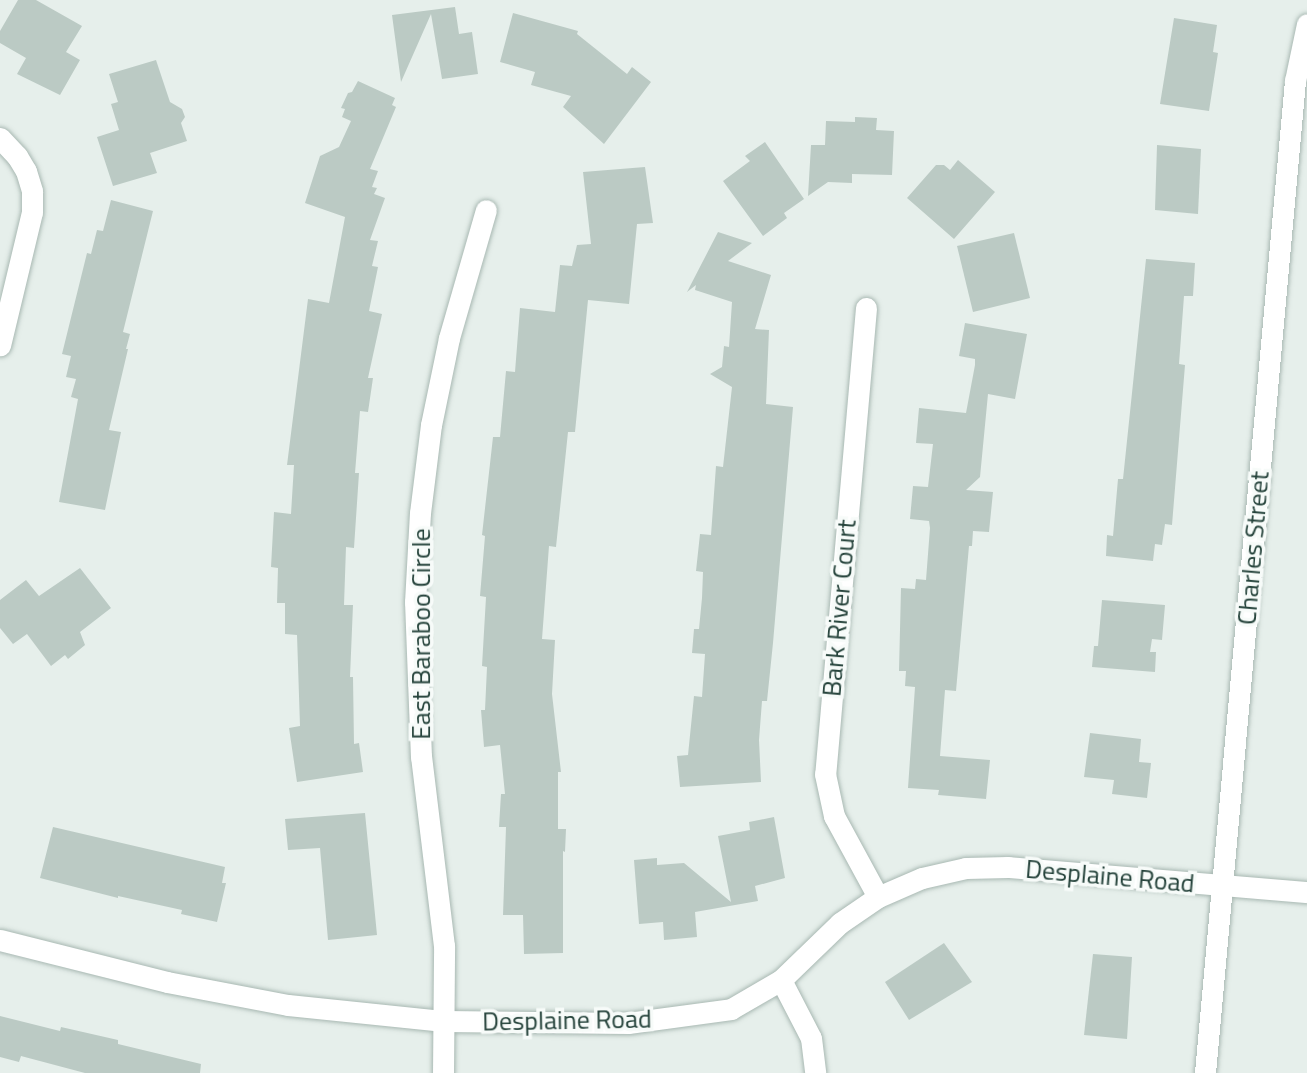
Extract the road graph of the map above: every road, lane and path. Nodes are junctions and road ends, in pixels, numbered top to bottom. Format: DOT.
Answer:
graph roads {
  1 [pos="1307,24"];
  2 [pos="0,138"];
  3 [pos="486,211"];
  4 [pos="866,308"];
  5 [pos="0,345"];
  6 [pos="1222,886"];
  7 [pos="1307,892"];
  8 [pos="878,897"];
  9 [pos="0,940"];
  10 [pos="781,980"];
  11 [pos="444,1021"];
  12 [pos="443,1073"];
  13 [pos="815,1073"];
  14 [pos="1205,1073"];
  1 -- 6 [label="street, Charles Street"];
  2 -- 5 [label="street"];
  3 -- 11 [label="street, East Baraboo Circle"];
  4 -- 8 [label="street, Bark River Court"];
  6 -- 7 [label="street, Desplaine Road"];
  6 -- 8 [label="street, Desplaine Road"];
  6 -- 14 [label="street, Charles Street"];
  8 -- 10 [label="street, Desplaine Road"];
  9 -- 11 [label="street, Desplaine Road"];
  10 -- 11 [label="street, Desplaine Road"];
  10 -- 13 [label="street"];
  11 -- 12 [label="street, East Baraboo Circle"];
}
